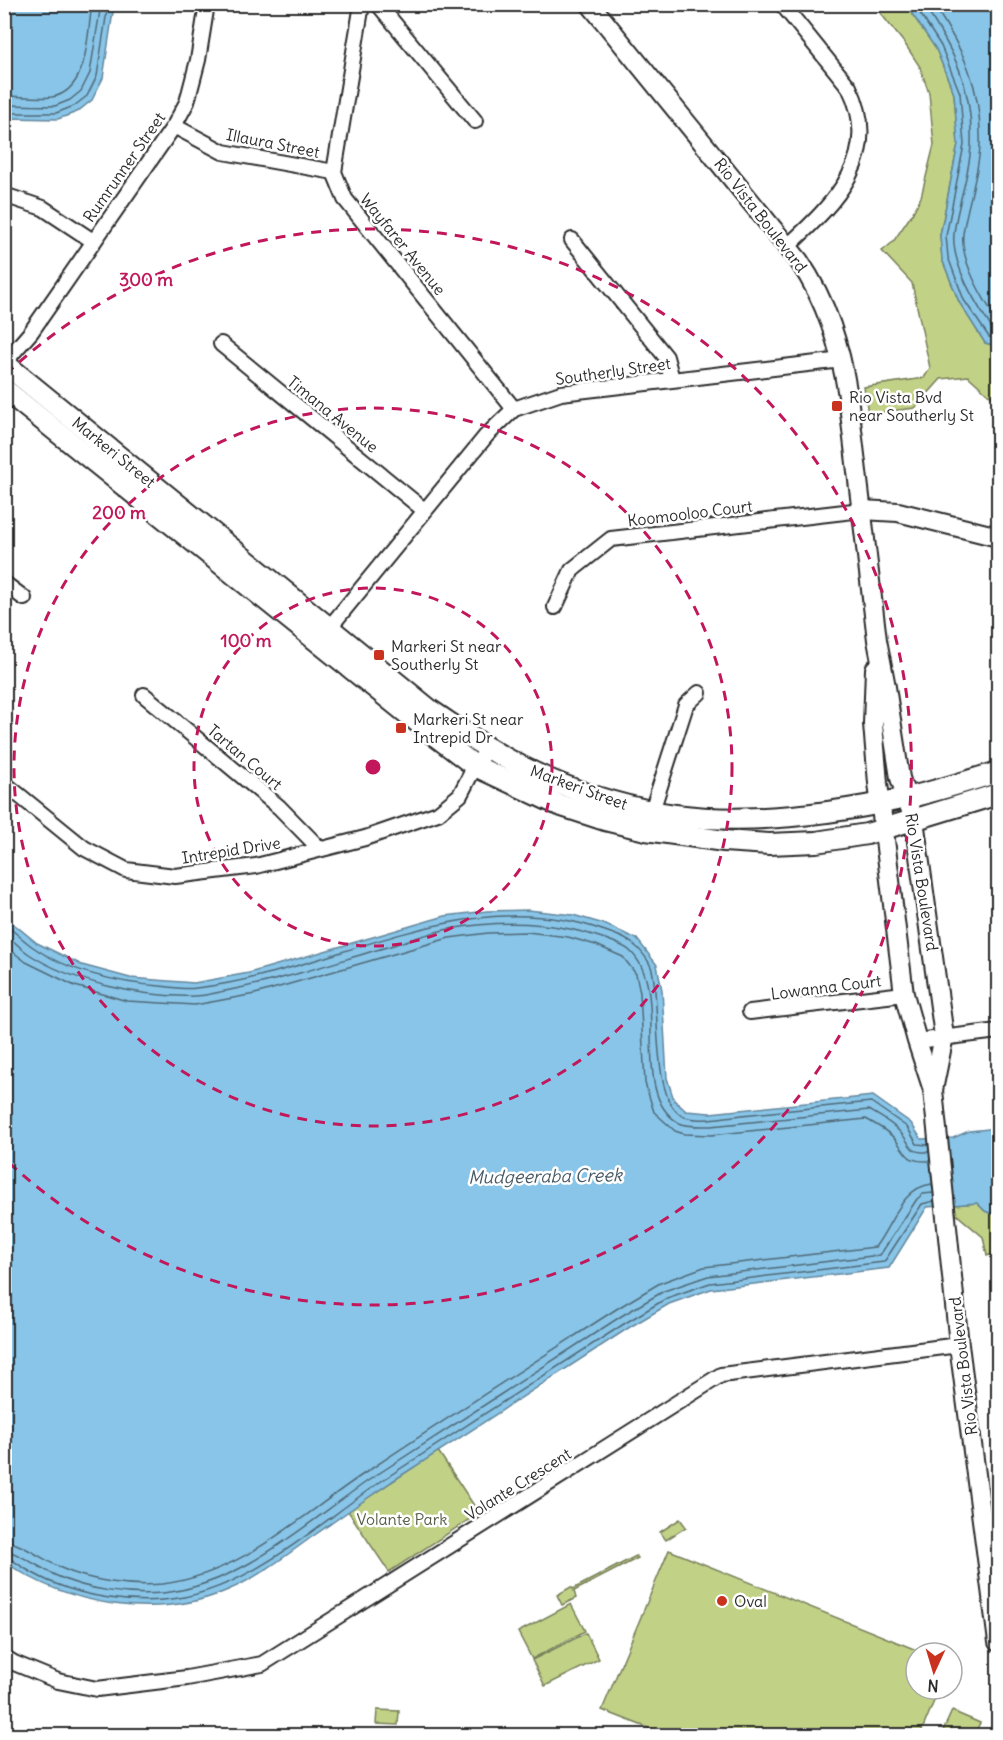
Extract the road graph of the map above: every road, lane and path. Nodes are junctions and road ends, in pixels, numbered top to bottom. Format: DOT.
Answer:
graph roads {
  1 [pos="207,4"];
  2 [pos="362,4"];
  3 [pos="378,4"];
  4 [pos="590,4"];
  5 [pos="782,4"];
  6 [pos="475,121"];
  7 [pos="174,126"];
  8 [pos="334,172"];
  9 [pos="4,195"];
  10 [pos="572,240"];
  11 [pos="93,241"];
  12 [pos="788,246"];
  13 [pos="221,344"];
  14 [pos="842,360"];
  15 [pos="6,366"];
  16 [pos="672,379"];
  17 [pos="4,389"];
  18 [pos="514,409"];
  19 [pos="424,510"];
  20 [pos="862,510"];
  21 [pos="999,537"];
  22 [pos="4,583"];
  23 [pos="24,598"];
  24 [pos="555,607"];
  25 [pos="324,634"];
  26 [pos="877,640"];
  27 [pos="699,693"];
  28 [pos="144,694"];
  29 [pos="488,749"];
  30 [pos="475,766"];
  31 [pos="999,772"];
  32 [pos="4,783"];
  33 [pos="999,794"];
  34 [pos="908,798"];
  35 [pos="881,803"];
  36 [pos="649,820"];
  37 [pos="914,820"];
  38 [pos="884,830"];
  39 [pos="320,849"];
  40 [pos="904,994"];
  41 [pos="750,1012"];
  42 [pos="999,1031"];
  43 [pos="944,1036"];
  44 [pos="916,1041"];
  45 [pos="933,1090"];
  46 [pos="959,1344"];
  47 [pos="996,1606"];
  48 [pos="999,1642"];
  49 [pos="4,1657"];
  1 -- 7 [label="street, Rumrunner Street"];
  2 -- 8 [label="street"];
  3 -- 6 [label="street"];
  4 -- 12 [label="street, Rio Vista Boulevard"];
  5 -- 12 [label="street"];
  7 -- 8 [label="street, Illaura Street"];
  7 -- 11 [label="street, Rumrunner Street"];
  8 -- 18 [label="street, Wayfarer Avenue"];
  9 -- 11 [label="street"];
  10 -- 16 [label="street"];
  11 -- 15 [label="street, Rumrunner Street"];
  12 -- 14 [label="street, Rio Vista Boulevard"];
  13 -- 19 [label="street, Timana Avenue"];
  14 -- 16 [label="street, Southerly Street"];
  14 -- 20 [label="street, Rio Vista Boulevard"];
  15 -- 25 [label="main road, Markeri Street"];
  16 -- 18 [label="street, Southerly Street"];
  17 -- 25 [label="main road, Markeri Street"];
  18 -- 19 [label="street, Southerly Street"];
  19 -- 25 [label="street, Southerly Street"];
  20 -- 21 [label="street"];
  20 -- 24 [label="street, Koomooloo Court"];
  20 -- 26 [label="street, Rio Vista Boulevard"];
  22 -- 23 [label="street"];
  25 -- 29 [label="main road, Markeri Street"];
  25 -- 30 [label="main road, Markeri Street"];
  26 -- 34 [label="street, Rio Vista Boulevard"];
  26 -- 35 [label="street, Rio Vista Boulevard"];
  27 -- 36 [label="street"];
  28 -- 39 [label="street, Tartan Court"];
  29 -- 30 [label="street, Intrepid Drive"];
  29 -- 36 [label="main road, Markeri Street"];
  30 -- 36 [label="main road, Markeri Street"];
  30 -- 39 [label="street, Intrepid Drive"];
  31 -- 34 [label="main road, Markeri Street"];
  32 -- 39 [label="street, Intrepid Drive"];
  33 -- 37 [label="main road, Markeri Street"];
  34 -- 35 [label="main road, Markeri Street"];
  34 -- 37 [label="street, Rio Vista Boulevard"];
  35 -- 36 [label="main road, Markeri Street"];
  35 -- 38 [label="street, Rio Vista Boulevard"];
  36 -- 38 [label="main road, Markeri Street"];
  37 -- 38 [label="main road, Markeri Street"];
  37 -- 43 [label="street, Rio Vista Boulevard"];
  38 -- 40 [label="street, Rio Vista Boulevard"];
  40 -- 41 [label="street, Lowanna Court"];
  40 -- 44 [label="street, Rio Vista Boulevard"];
  42 -- 43 [label="street"];
  43 -- 44 [label="street"];
  43 -- 45 [label="street, Rio Vista Boulevard"];
  44 -- 45 [label="street, Rio Vista Boulevard"];
  45 -- 46 [label="street, Rio Vista Boulevard"];
  46 -- 47 [label="street, Rio Vista Boulevard"];
  46 -- 49 [label="street, Volante Crescent"];
  47 -- 48 [label="street, Rio Vista Boulevard"];
}
